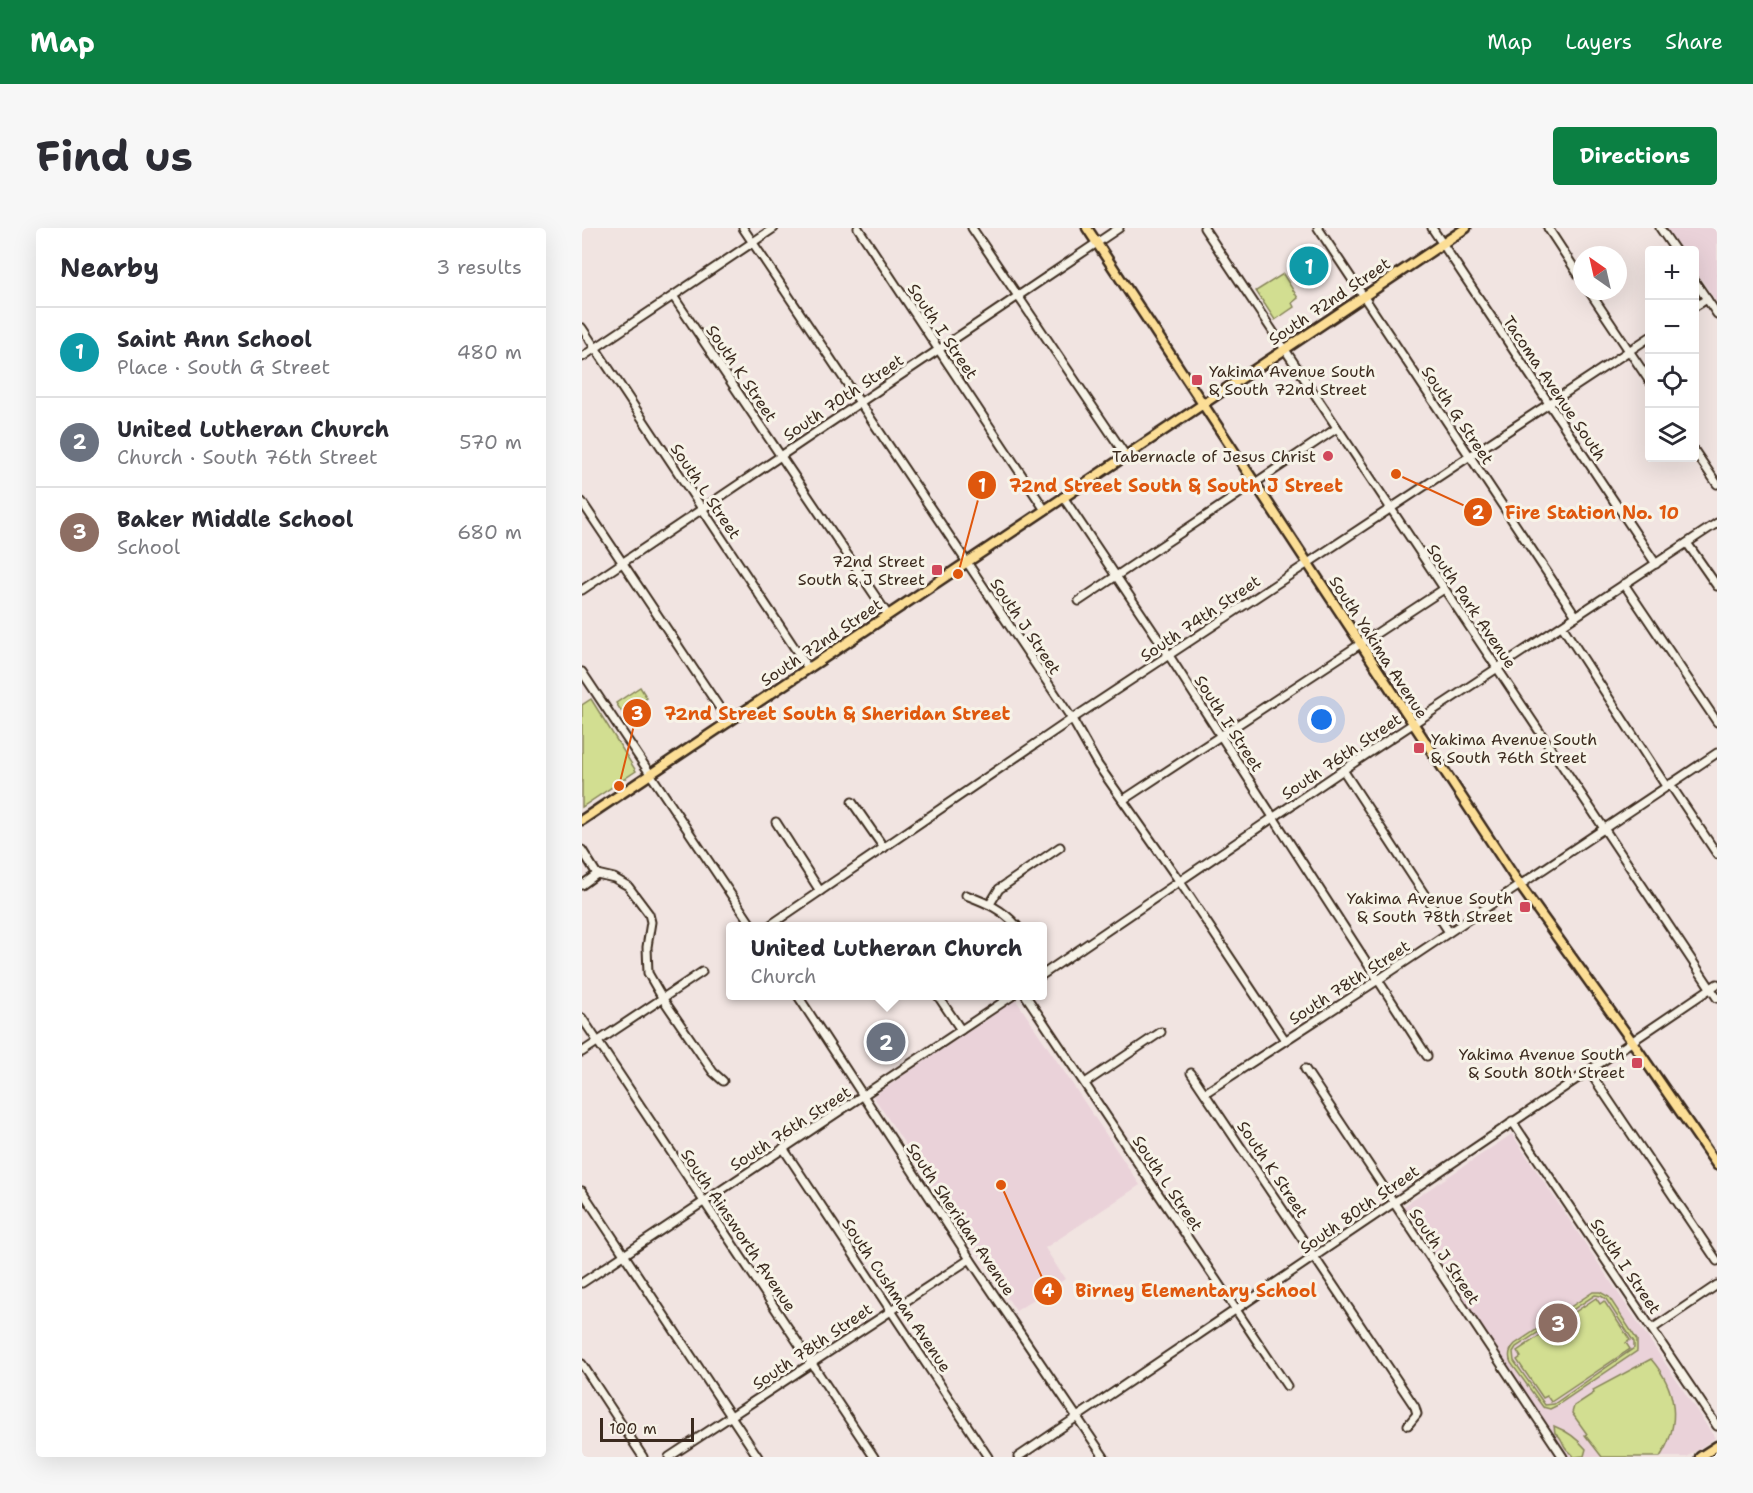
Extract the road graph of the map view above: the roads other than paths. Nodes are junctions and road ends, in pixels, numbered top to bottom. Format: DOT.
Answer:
graph roads {
  1 [pos="743,228"];
  2 [pos="774,228"];
  3 [pos="858,228"];
  4 [pos="972,228"];
  5 [pos="1087,228"];
  6 [pos="1119,228"];
  7 [pos="1204,228"];
  8 [pos="1318,228"];
  9 [pos="1432,228"];
  10 [pos="1466,228"];
  11 [pos="1548,228"];
  12 [pos="1660,228"];
  13 [pos="753,243"];
  14 [pos="1097,243"];
  15 [pos="1443,243"];
  16 [pos="1672,246"];
  17 [pos="1573,266"];
  18 [pos="1699,286"];
  19 [pos="673,296"];
  20 [pos="1018,296"];
  21 [pos="1364,296"];
  22 [pos="1707,299"];
  23 [pos="1595,300"];
  24 [pos="1699,304"];
  25 [pos="1717,314"];
  26 [pos="582,328"];
  27 [pos="1645,340"];
  28 [pos="595,348"];
  29 [pos="939,349"];
  30 [pos="1285,349"];
  31 [pos="1629,351"];
  32 [pos="582,357"];
  33 [pos="1645,375"];
  34 [pos="860,402"];
  35 [pos="1203,404"];
  36 [pos="1549,404"];
  37 [pos="1337,428"];
  38 [pos="781,455"];
  39 [pos="1126,456"];
  40 [pos="1469,456"];
  41 [pos="1699,456"];
  42 [pos="1255,483"];
  43 [pos="1717,484"];
  44 [pos="1064,497"];
  45 [pos="582,502"];
  46 [pos="1391,508"];
  47 [pos="701,509"];
  48 [pos="1045,510"];
  49 [pos="1717,523"];
  50 [pos="1688,543"];
  51 [pos="622,562"];
  52 [pos="967,562"];
  53 [pos="1306,564"];
  54 [pos="1656,564"];
  55 [pos="1115,576"];
  56 [pos="1624,584"];
  57 [pos="1717,586"];
  58 [pos="1444,589"];
  59 [pos="582,590"];
  60 [pos="1079,601"];
  61 [pos="888,615"];
  62 [pos="1576,616"];
  63 [pos="1562,626"];
  64 [pos="1360,644"];
  65 [pos="1169,656"];
  66 [pos="808,668"];
  67 [pos="1497,668"];
  68 [pos="582,672"];
  69 [pos="1072,719"];
  70 [pos="729,722"];
  71 [pos="1717,722"];
  72 [pos="1412,724"];
  73 [pos="1221,736"];
  74 [pos="1717,753"];
  75 [pos="1343,770"];
  76 [pos="650,774"];
  77 [pos="1668,785"];
  78 [pos="1123,800"];
  79 [pos="852,802"];
  80 [pos="1274,817"];
  81 [pos="582,820"];
  82 [pos="776,822"];
  83 [pos="1604,828"];
  84 [pos="1060,847"];
  85 [pos="884,848"];
  86 [pos="582,850"];
  87 [pos="1717,854"];
  88 [pos="597,874"];
  89 [pos="1180,882"];
  90 [pos="1519,884"];
  91 [pos="582,885"];
  92 [pos="820,891"];
  93 [pos="966,895"];
  94 [pos="990,904"];
  95 [pos="749,922"];
  96 [pos="776,922"];
  97 [pos="1012,922"];
  98 [pos="1449,932"];
  99 [pos="702,972"];
  100 [pos="1047,973"];
  101 [pos="1378,980"];
  102 [pos="1714,986"];
  103 [pos="1717,998"];
  104 [pos="663,999"];
  105 [pos="801,1000"];
  106 [pos="941,1000"];
  107 [pos="1006,1000"];
  108 [pos="1029,1000"];
  109 [pos="582,1018"];
  110 [pos="961,1030"];
  111 [pos="1161,1032"];
  112 [pos="1285,1040"];
  113 [pos="1632,1040"];
  114 [pos="598,1041"];
  115 [pos="582,1052"];
  116 [pos="1427,1056"];
  117 [pos="1305,1070"];
  118 [pos="1588,1071"];
  119 [pos="1191,1073"];
  120 [pos="723,1081"];
  121 [pos="1085,1083"];
  122 [pos="1205,1093"];
  123 [pos="863,1096"];
  124 [pos="1512,1121"];
  125 [pos="783,1148"];
  126 [pos="1717,1165"];
  127 [pos="582,1191"];
  128 [pos="703,1202"];
  129 [pos="1393,1202"];
  130 [pos="624,1255"];
  131 [pos="1314,1256"];
  132 [pos="970,1259"];
  133 [pos="1717,1261"];
  134 [pos="582,1283"];
  135 [pos="1717,1285"];
  136 [pos="1236,1309"];
  137 [pos="890,1310"];
  138 [pos="1652,1329"];
  139 [pos="811,1363"];
  140 [pos="582,1364"];
  141 [pos="1287,1386"];
  142 [pos="731,1416"];
  143 [pos="1077,1418"];
  144 [pos="1408,1425"];
  145 [pos="1717,1426"];
  146 [pos="1717,1446"];
  147 [pos="644,1457"];
  148 [pos="669,1457"];
  149 [pos="758,1457"];
  150 [pos="874,1457"];
  151 [pos="988,1457"];
  152 [pos="1018,1457"];
  153 [pos="1104,1457"];
  154 [pos="1563,1457"];
  155 [pos="1700,1457"];
  1 -- 13 [label="street, South J Street"];
  2 -- 13 [label="street"];
  3 -- 29 [label="street, South I Street"];
  4 -- 20 [label="street"];
  5 -- 14 [label="main road, South Yakima Avenue"];
  6 -- 14 [label="street, South 70th Street"];
  7 -- 30 [label="street, South Park Avenue"];
  8 -- 21 [label="street, South G Street"];
  9 -- 15 [label="street, Tacoma Avenue South"];
  10 -- 15 [label="main road, South 72nd Street"];
  11 -- 17 [label="street"];
  12 -- 16 [label="street"];
  13 -- 19 [label="street"];
  13 -- 34 [label="street, South J Street"];
  14 -- 20 [label="street, South 70th Street"];
  14 -- 35 [label="main road, South Yakima Avenue"];
  15 -- 21 [label="main road, South 72nd Street"];
  15 -- 36 [label="street, Tacoma Avenue South"];
  18 -- 22 [label="street"];
  19 -- 28 [label="street"];
  19 -- 38 [label="street, South K Street"];
  20 -- 29 [label="street, South 70th Street"];
  20 -- 39 [label="street"];
  21 -- 30 [label="main road, South 72nd Street"];
  21 -- 40 [label="street, South G Street"];
  22 -- 24 [label="street"];
  22 -- 25 [label="street"];
  23 -- 31 [label="street"];
  26 -- 28 [label="street, South L Street"];
  27 -- 31 [label="street, South 74th Street"];
  28 -- 32 [label="street"];
  28 -- 47 [label="street, South L Street"];
  29 -- 34 [label="street, South 70th Street"];
  29 -- 48 [label="street, South I Street"];
  30 -- 35 [label="main road, South 72nd Street"];
  30 -- 37 [label="street, South Park Avenue"];
  31 -- 33 [label="street"];
  31 -- 36 [label="street, South 74th Street"];
  34 -- 38 [label="street, South 70th Street"];
  34 -- 52 [label="street, South J Street"];
  35 -- 39 [label="main road, South 72nd Street"];
  35 -- 42 [label="main road, South Yakima Avenue"];
  36 -- 40 [label="street, South 74th Street"];
  36 -- 54 [label="street, Tacoma Avenue South"];
  37 -- 42 [label="street"];
  37 -- 46 [label="street, South Park Avenue"];
  38 -- 47 [label="street, South 70th Street"];
  38 -- 61 [label="street, South K Street"];
  39 -- 44 [label="main road, South 72nd Street"];
  40 -- 46 [label="street, South 74th Street"];
  40 -- 62 [label="street, South G Street"];
  41 -- 43 [label="street"];
  42 -- 53 [label="main road, South Yakima Avenue"];
  42 -- 55 [label="street"];
  44 -- 48 [label="main road, South 72nd Street"];
  44 -- 55 [label="street, South I Street"];
  45 -- 51 [label="street"];
  46 -- 53 [label="street, South 74th Street"];
  46 -- 58 [label="street, South Park Avenue"];
  47 -- 51 [label="street, South 70th Street"];
  47 -- 66 [label="street, South L Street"];
  48 -- 52 [label="main road, South 72nd Street"];
  49 -- 50 [label="street, South 76th Street"];
  50 -- 54 [label="street, South 76th Street"];
  50 -- 57 [label="street"];
  51 -- 59 [label="street, South 70th Street"];
  51 -- 70 [label="street"];
  52 -- 61 [label="main road, South 72nd Street"];
  52 -- 69 [label="street, South J Street"];
  53 -- 64 [label="main road, South Yakima Avenue"];
  53 -- 65 [label="street, South 74th Street"];
  54 -- 56 [label="street, South 76th Street"];
  55 -- 60 [label="street"];
  55 -- 65 [label="street, South I Street"];
  56 -- 62 [label="street, South 76th Street"];
  56 -- 71 [label="street"];
  58 -- 64 [label="street"];
  58 -- 67 [label="street, South Park Avenue"];
  61 -- 66 [label="main road, South 72nd Street"];
  62 -- 63 [label="street, South 76th Street"];
  63 -- 67 [label="street, South 76th Street"];
  63 -- 77 [label="street"];
  64 -- 72 [label="main road, South Yakima Avenue"];
  64 -- 73 [label="street"];
  65 -- 69 [label="street, South 74th Street"];
  65 -- 73 [label="street, South I Street"];
  66 -- 70 [label="main road, South 72nd Street"];
  67 -- 72 [label="street, South 76th Street"];
  67 -- 83 [label="street, South Park Avenue"];
  68 -- 76 [label="street"];
  69 -- 78 [label="street, South J Street"];
  69 -- 85 [label="street, South 74th Street"];
  70 -- 76 [label="main road, South 72nd Street"];
  72 -- 75 [label="street, South 76th Street"];
  72 -- 90 [label="main road, South Yakima Avenue"];
  73 -- 78 [label="street"];
  73 -- 80 [label="street, South I Street"];
  74 -- 77 [label="street, South 78th Street"];
  75 -- 80 [label="street, South 76th Street"];
  75 -- 98 [label="street"];
  76 -- 81 [label="main road, South 72nd Street"];
  76 -- 95 [label="street"];
  77 -- 83 [label="street, South 78th Street"];
  77 -- 87 [label="street"];
  78 -- 89 [label="street, South J Street"];
  79 -- 85 [label="street"];
  80 -- 89 [label="street, South 76th Street"];
  80 -- 101 [label="street, South I Street"];
  82 -- 92 [label="street"];
  83 -- 90 [label="street, South 78th Street"];
  83 -- 102 [label="street, South Park Avenue"];
  84 -- 94 [label="street"];
  85 -- 92 [label="street, South 74th Street"];
  86 -- 88 [label="street"];
  88 -- 91 [label="street"];
  88 -- 104 [label="street"];
  89 -- 100 [label="street, South 76th Street"];
  89 -- 112 [label="street, South J Street"];
  90 -- 98 [label="street, South 78th Street"];
  90 -- 113 [label="main road, South Yakima Avenue"];
  92 -- 96 [label="street, South 74th Street"];
  93 -- 94 [label="street"];
  94 -- 97 [label="street"];
  98 -- 101 [label="street, South 78th Street"];
  99 -- 104 [label="street"];
  101 -- 112 [label="street, South 78th Street"];
  101 -- 116 [label="street, South I Street"];
  102 -- 103 [label="street, South Park Avenue"];
  102 -- 113 [label="street, South 80th Street"];
  104 -- 114 [label="street"];
  104 -- 120 [label="street"];
  105 -- 123 [label="street, South Sheridan Avenue"];
  106 -- 110 [label="street"];
  107 -- 110 [label="street, South 76th Street"];
  108 -- 121 [label="street, South L Street"];
  109 -- 114 [label="street, South Ainsworth Avenue"];
  110 -- 123 [label="street, South 76th Street"];
  111 -- 121 [label="street"];
  112 -- 122 [label="street, South 78th Street"];
  113 -- 118 [label="street, South 80th Street"];
  113 -- 126 [label="main road, South Yakima Avenue"];
  114 -- 115 [label="street"];
  114 -- 128 [label="street, South Ainsworth Avenue"];
  117 -- 129 [label="street, South J Street"];
  118 -- 124 [label="street, South 80th Street"];
  118 -- 133 [label="street"];
  119 -- 122 [label="street, South K Street"];
  121 -- 136 [label="street, South L Street"];
  122 -- 131 [label="street, South K Street"];
  123 -- 125 [label="street, South 76th Street"];
  123 -- 132 [label="street, South Sheridan Avenue"];
  124 -- 129 [label="street, South 80th Street"];
  124 -- 138 [label="street, South I Street"];
  125 -- 128 [label="street, South 76th Street"];
  125 -- 137 [label="street, South Cushman Avenue"];
  127 -- 130 [label="street"];
  128 -- 130 [label="street, South 76th Street"];
  128 -- 139 [label="street, South Ainsworth Avenue"];
  129 -- 131 [label="street, South 80th Street"];
  129 -- 154 [label="street, South J Street"];
  130 -- 134 [label="street, South 76th Street"];
  130 -- 142 [label="street"];
  131 -- 136 [label="street, South 80th Street"];
  131 -- 144 [label="street, South K Street"];
  132 -- 137 [label="street, South 78th Street"];
  132 -- 143 [label="street, South Sheridan Avenue"];
  135 -- 138 [label="street"];
  136 -- 141 [label="street, South L Street"];
  136 -- 143 [label="street, South 80th Street"];
  137 -- 139 [label="street, South 78th Street"];
  137 -- 151 [label="street, South Cushman Avenue"];
  138 -- 145 [label="street, South I Street"];
  139 -- 142 [label="street, South 78th Street"];
  139 -- 150 [label="street, South Ainsworth Avenue"];
  140 -- 147 [label="street"];
  142 -- 148 [label="street, South 78th Street"];
  142 -- 149 [label="street"];
  143 -- 152 [label="street, South 80th Street"];
  143 -- 153 [label="street, South Sheridan Avenue"];
  146 -- 155 [label="main road"];
}
